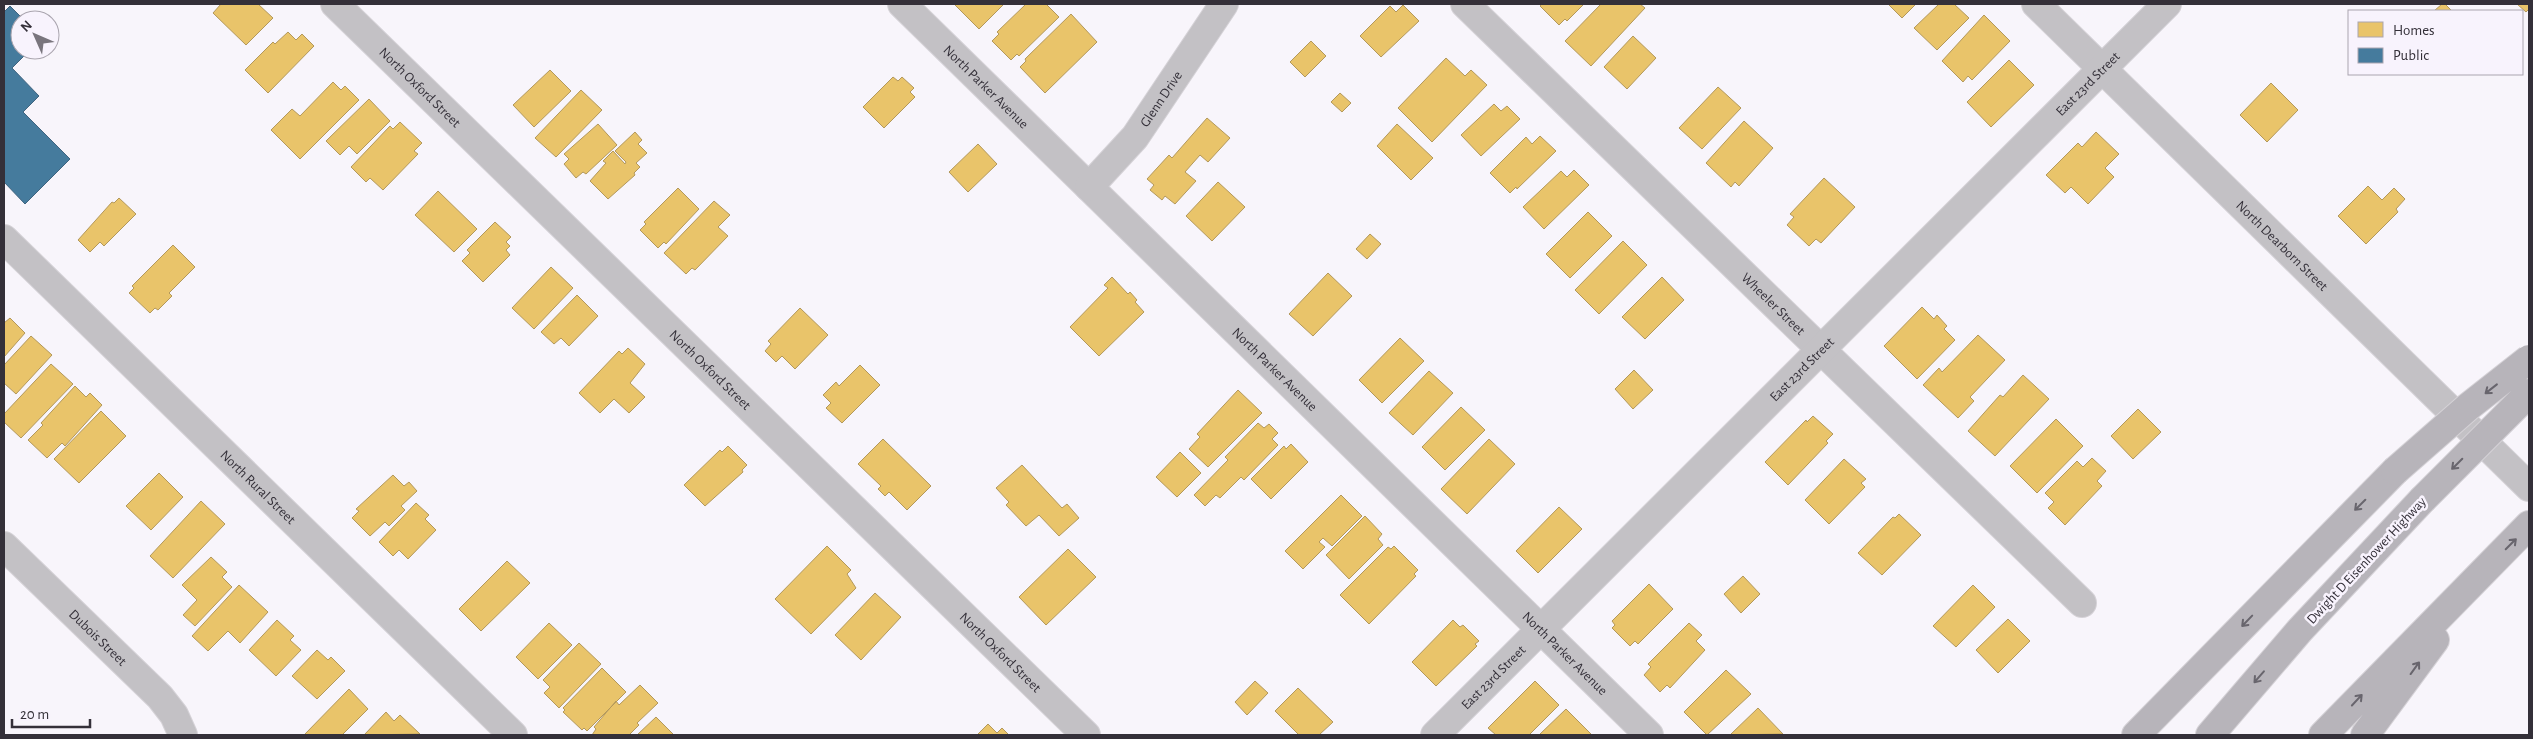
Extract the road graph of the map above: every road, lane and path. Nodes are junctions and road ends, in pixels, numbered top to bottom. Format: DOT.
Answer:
graph roads {
  1 [pos="335,4"];
  2 [pos="902,4"];
  3 [pos="1224,4"];
  4 [pos="1465,4"];
  5 [pos="2036,4"];
  6 [pos="2167,4"];
  7 [pos="2103,70"];
  8 [pos="1089,187"];
  9 [pos="4,239"];
  10 [pos="1820,350"];
  11 [pos="2529,359"];
  12 [pos="2529,393"];
  13 [pos="2529,488"];
  14 [pos="2529,525"];
  15 [pos="4,546"];
  16 [pos="2492,562"];
  17 [pos="2082,603"];
  18 [pos="1540,630"];
  19 [pos="183,735"];
  20 [pos="513,735"];
  21 [pos="1086,735"];
  22 [pos="1434,735"];
  23 [pos="1649,735"];
  24 [pos="2136,735"];
  25 [pos="2210,735"];
  26 [pos="2323,735"];
  27 [pos="2365,735"];
  1 -- 21 [label="street, North Oxford Street"];
  2 -- 8 [label="street, North Parker Avenue"];
  3 -- 8 [label="street, Glenn Drive"];
  4 -- 10 [label="street, Wheeler Street"];
  5 -- 7 [label="street, North Dearborn Street"];
  6 -- 7 [label="street, East 23rd Street"];
  7 -- 10 [label="street, East 23rd Street"];
  7 -- 13 [label="street, North Dearborn Street"];
  8 -- 18 [label="street, North Parker Avenue"];
  9 -- 20 [label="street, North Rural Street"];
  10 -- 17 [label="street, Wheeler Street"];
  10 -- 18 [label="street, East 23rd Street"];
  11 -- 24 [label="highway, one-way, bridge"];
  12 -- 25 [label="highway, Dwight D Eisenhower Highway, one-way, bridge"];
  16 -- 14 [label="highway, one-way"];
  15 -- 19 [label="street, Dubois Street"];
  26 -- 16 [label="highway, one-way"];
  27 -- 16 [label="highway, one-way"];
  18 -- 22 [label="street, East 23rd Street"];
  18 -- 23 [label="street, North Parker Avenue"];
}
